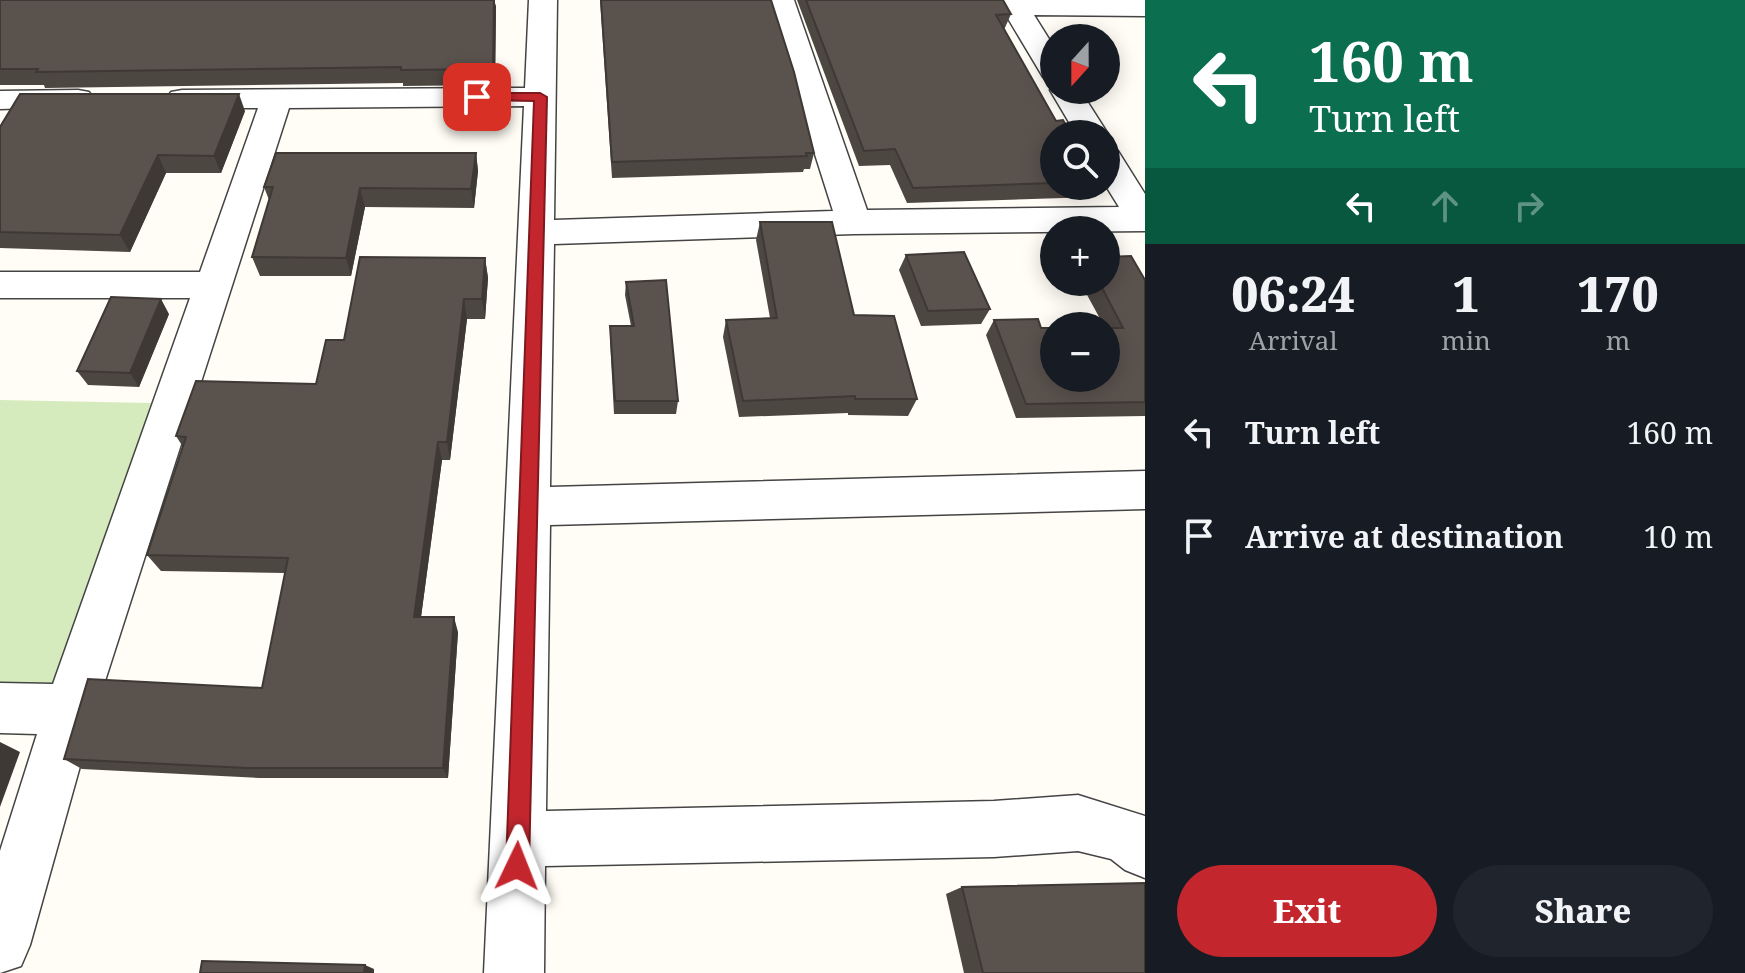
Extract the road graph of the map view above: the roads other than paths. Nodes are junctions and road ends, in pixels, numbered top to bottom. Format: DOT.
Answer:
graph roads {
  1 [pos="543,0"];
  2 [pos="780,0"];
  3 [pos="1013,3"];
  4 [pos="1145,8"];
  5 [pos="1040,48"];
  6 [pos="540,97"];
  7 [pos="277,98"];
  8 [pos="108,99"];
  9 [pos="154,99"];
  10 [pos="0,100"];
  11 [pos="1120,180"];
  12 [pos="1144,219"];
  13 [pos="854,222"];
  14 [pos="536,233"];
  15 [pos="0,285"];
  16 [pos="216,285"];
  17 [pos="1145,490"];
  18 [pos="528,507"];
  19 [pos="0,708"];
  20 [pos="70,709"];
  21 [pos="518,839"];
  22 [pos="1145,850"];
  23 [pos="0,945"];
  24 [pos="514,973"];
  1 -- 6 [label="street"];
  2 -- 13 [label="street"];
  3 -- 4 [label="street"];
  3 -- 5 [label="street"];
  6 -- 7 [label="street"];
  6 -- 14 [label="street"];
  7 -- 9 [label="street"];
  7 -- 16 [label="street"];
  8 -- 10 [label="street"];
  11 -- 12 [label="street"];
  12 -- 13 [label="street"];
  13 -- 14 [label="street"];
  14 -- 18 [label="street"];
  15 -- 16 [label="street"];
  16 -- 20 [label="street"];
  17 -- 18 [label="street"];
  18 -- 21 [label="street"];
  19 -- 20 [label="street"];
  20 -- 23 [label="street"];
  21 -- 22 [label="street"];
  21 -- 24 [label="street"];
}
